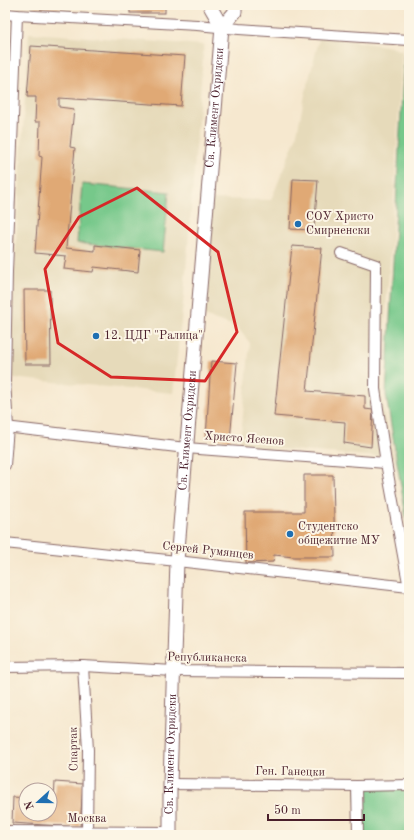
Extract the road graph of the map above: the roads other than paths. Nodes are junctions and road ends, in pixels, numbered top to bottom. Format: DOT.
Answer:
graph roads {
  1 [pos="211,5"];
  2 [pos="235,5"];
  3 [pos="5,14"];
  4 [pos="17,16"];
  5 [pos="222,28"];
  6 [pos="409,40"];
  7 [pos="9,127"];
  8 [pos="341,253"];
  9 [pos="6,272"];
  10 [pos="5,381"];
  11 [pos="6,427"];
  12 [pos="186,448"];
  13 [pos="5,464"];
  14 [pos="386,464"];
  15 [pos="5,543"];
  16 [pos="177,561"];
  17 [pos="409,588"];
  18 [pos="83,666"];
  19 [pos="5,667"];
  20 [pos="174,671"];
  21 [pos="409,673"];
  22 [pos="170,784"];
  23 [pos="409,785"];
  24 [pos="357,786"];
  25 [pos="5,831"];
  26 [pos="86,832"];
  27 [pos="170,833"];
  28 [pos="358,835"];
  1 -- 5 [label="street"];
  2 -- 5 [label="street"];
  3 -- 4 [label="street"];
  4 -- 5 [label="street"];
  4 -- 7 [label="street"];
  5 -- 6 [label="street"];
  5 -- 12 [label="street, Св. Климент Охридски"];
  7 -- 9 [label="street"];
  8 -- 14 [label="street"];
  9 -- 10 [label="street"];
  10 -- 11 [label="street"];
  11 -- 12 [label="street, Христо Ясенов"];
  11 -- 13 [label="street"];
  12 -- 14 [label="street, Христо Ясенов"];
  12 -- 16 [label="street, Св. Климент Охридски"];
  14 -- 17 [label="street"];
  15 -- 16 [label="street, Сергей Румянцев"];
  16 -- 17 [label="street, Сергей Румянцев"];
  16 -- 20 [label="street, Св. Климент Охридски"];
  18 -- 19 [label="street, Републиканска"];
  18 -- 20 [label="street, Републиканска"];
  18 -- 26 [label="street, Спартак"];
  20 -- 21 [label="street, Републиканска"];
  20 -- 22 [label="street, Св. Климент Охридски"];
  22 -- 24 [label="street, Ген. Ганецки"];
  22 -- 27 [label="street, Св. Климент Охридски"];
  23 -- 24 [label="street, Ген. Ганецки"];
  24 -- 28 [label="street"];
  25 -- 26 [label="street, Москва"];
  26 -- 27 [label="street, Москва"];
}
